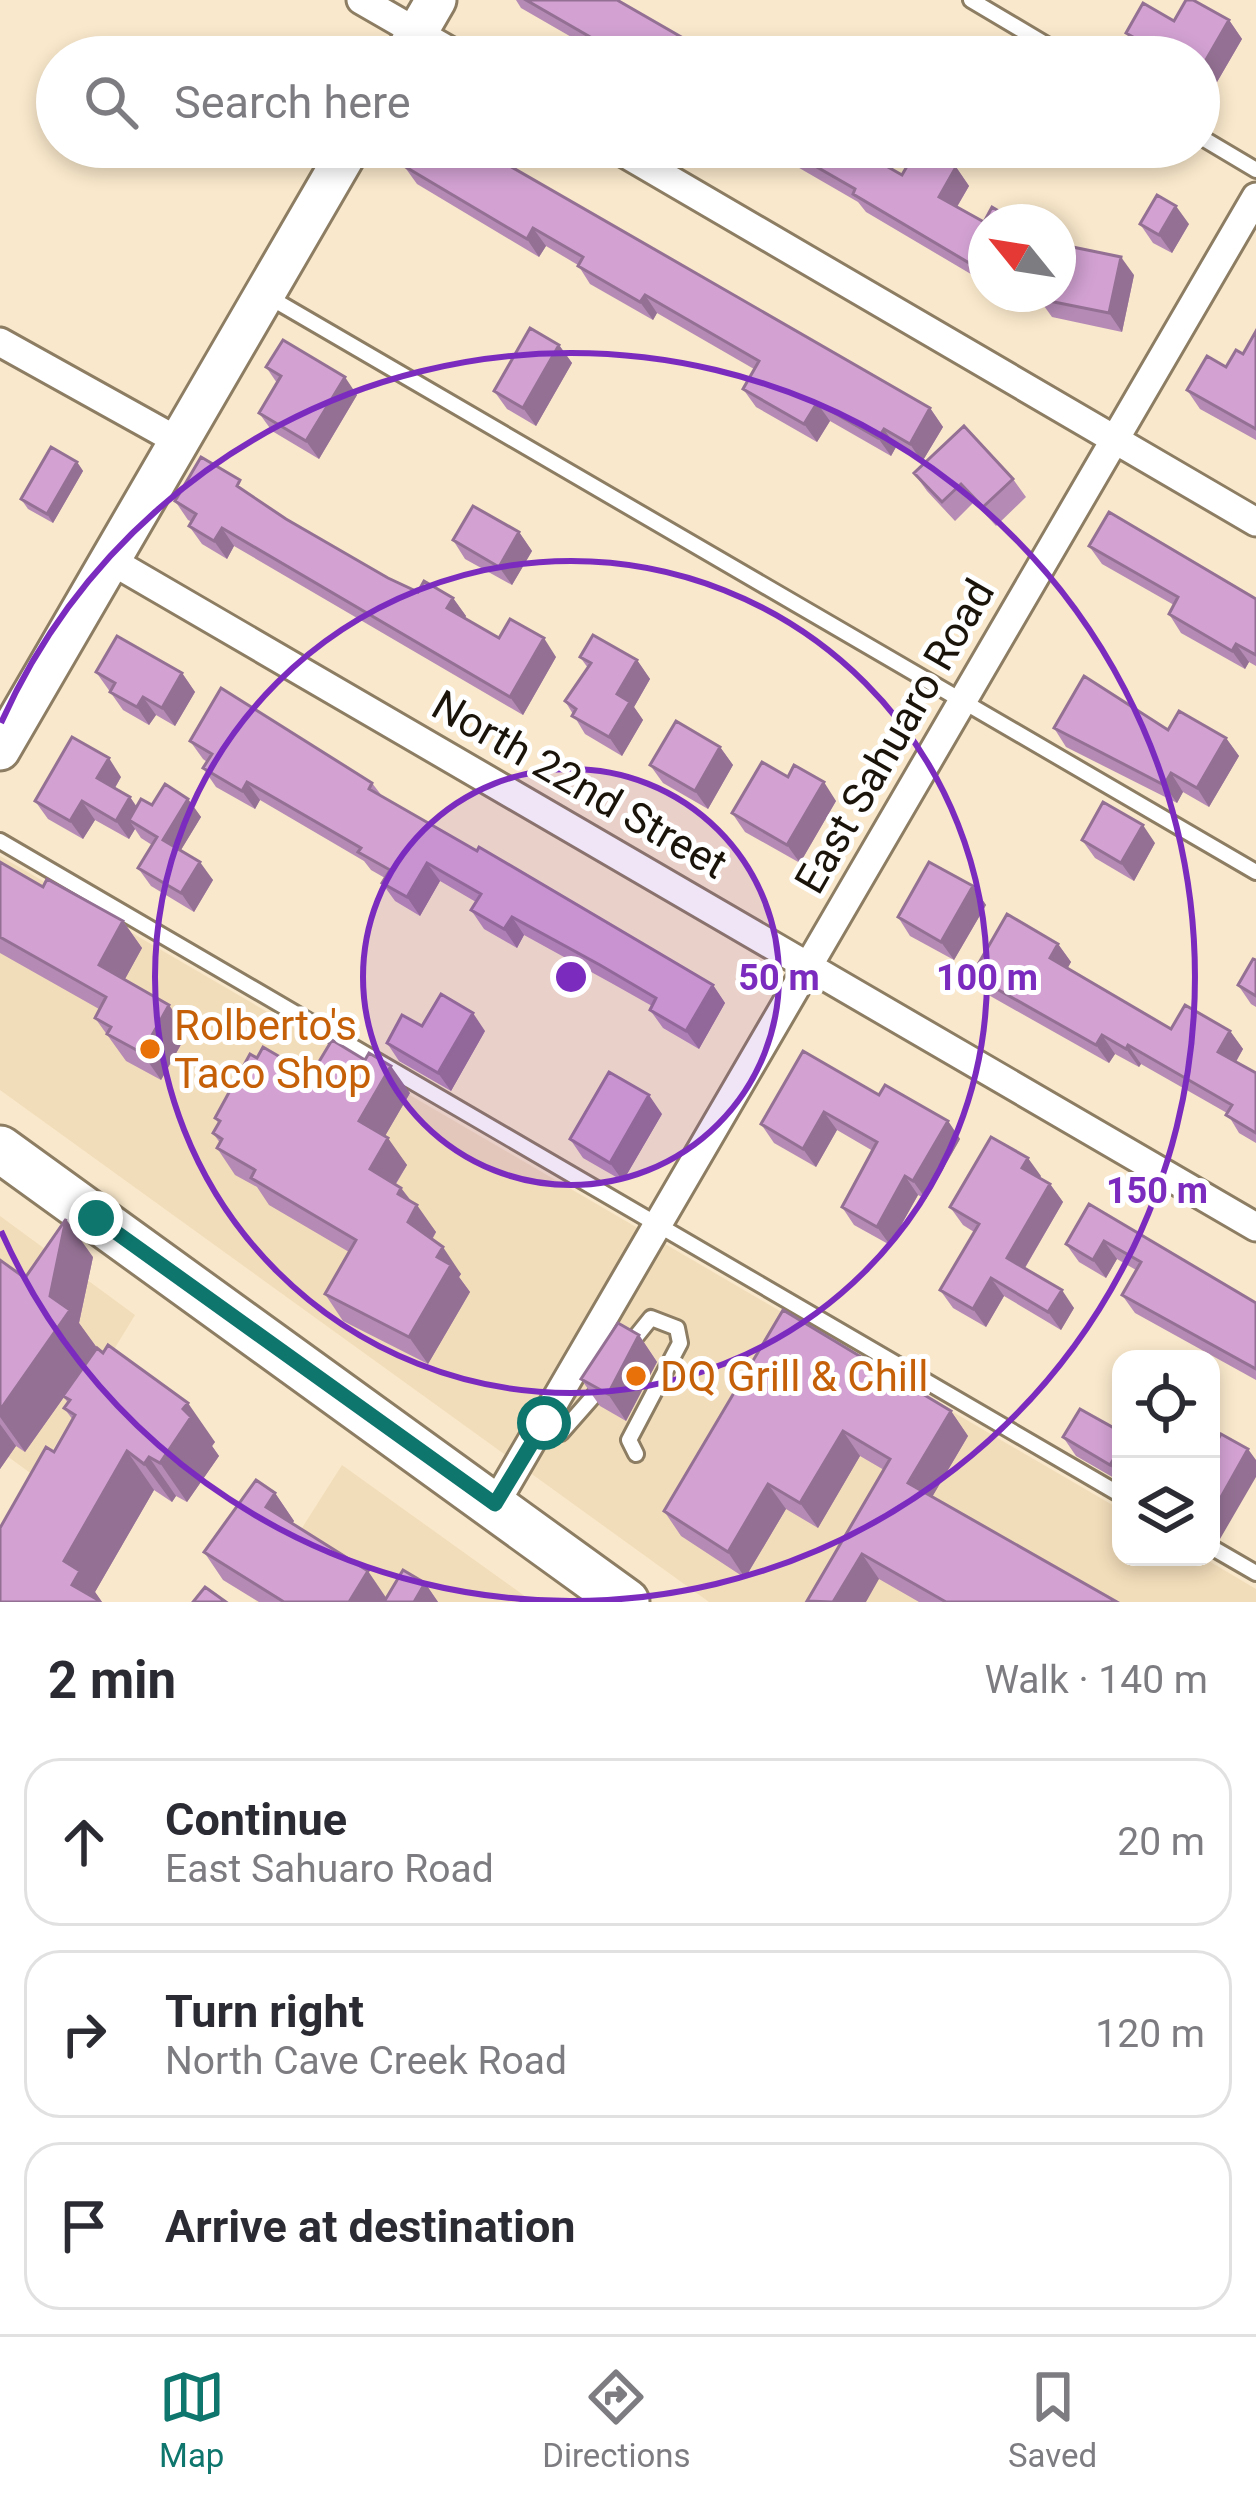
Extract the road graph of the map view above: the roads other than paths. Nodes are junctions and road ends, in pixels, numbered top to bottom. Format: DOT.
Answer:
graph roads {
  1 [pos="361,0"];
  2 [pos="971,0"];
  3 [pos="418,30"];
  4 [pos="1032,36"];
  5 [pos="1220,149"];
  6 [pos="338,168"];
  7 [pos="650,168"];
  8 [pos="1256,170"];
  9 [pos="1256,196"];
  10 [pos="264,295"];
  11 [pos="0,342"];
  12 [pos="1115,440"];
  13 [pos="178,441"];
  14 [pos="1256,522"];
  15 [pos="110,560"];
  16 [pos="963,700"];
  17 [pos="3,738"];
  18 [pos="0,841"];
  19 [pos="1256,872"];
  20 [pos="810,965"];
  21 [pos="0,1149"];
  22 [pos="658,1226"];
  23 [pos="1256,1227"];
  24 [pos="561,1433"];
  25 [pos="636,1454"];
  26 [pos="1112,1490"];
  27 [pos="495,1504"];
  28 [pos="1220,1552"];
  29 [pos="1256,1574"];
  30 [pos="626,1602"];
  1 -- 3 [label="street"];
  2 -- 4 [label="lane"];
  5 -- 8 [label="lane"];
  6 -- 10 [label="street"];
  7 -- 12 [label="street"];
  9 -- 12 [label="street, East Sahuaro Road"];
  10 -- 13 [label="street"];
  10 -- 16 [label="lane"];
  11 -- 13 [label="street"];
  12 -- 14 [label="street"];
  12 -- 16 [label="street, East Sahuaro Road"];
  13 -- 15 [label="street"];
  15 -- 17 [label="street"];
  15 -- 20 [label="street, North 22nd Street"];
  16 -- 19 [label="lane"];
  16 -- 20 [label="street, East Sahuaro Road"];
  18 -- 22 [label="lane"];
  20 -- 22 [label="street, East Sahuaro Road"];
  20 -- 23 [label="street, North 22nd Street"];
  21 -- 27 [label="main road"];
  22 -- 26 [label="lane"];
  22 -- 27 [label="street, East Sahuaro Road"];
  24 -- 25 [label="lane"];
  27 -- 30 [label="main road"];
  28 -- 29 [label="lane"];
}
